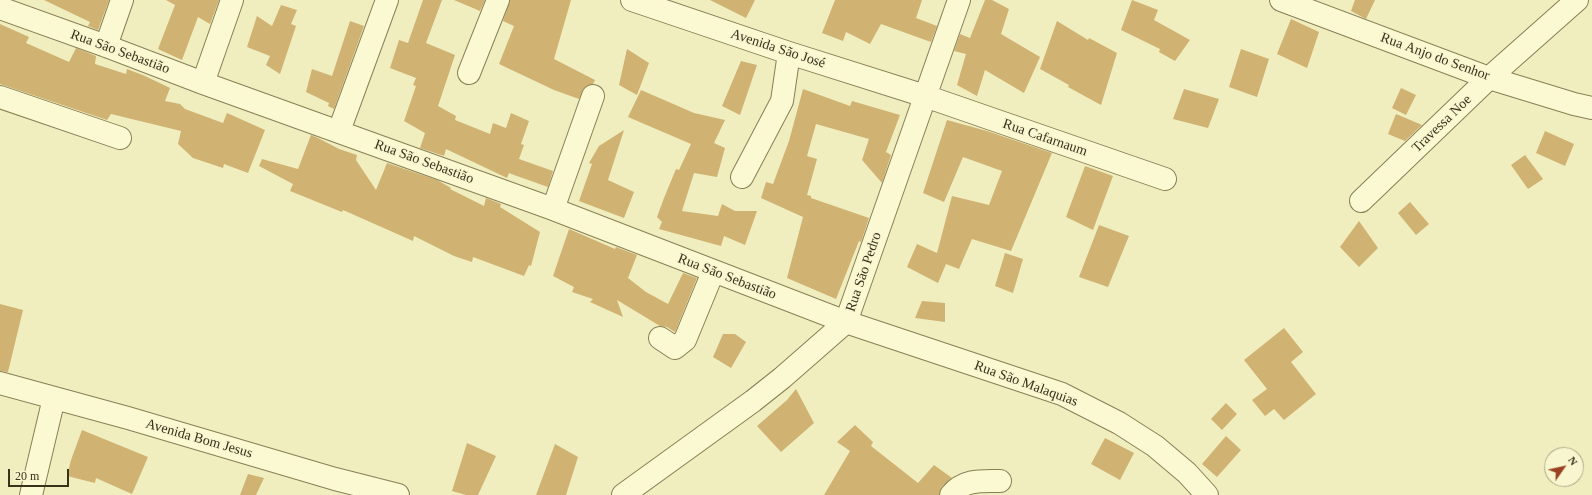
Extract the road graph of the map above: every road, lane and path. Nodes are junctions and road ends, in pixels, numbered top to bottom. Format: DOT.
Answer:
graph roads {
  1 [pos="122,0"];
  2 [pos="232,0"];
  3 [pos="387,0"];
  4 [pos="498,0"];
  5 [pos="959,0"];
  6 [pos="1281,0"];
  7 [pos="1577,0"];
  8 [pos="639,1"];
  9 [pos="0,8"];
  10 [pos="106,46"];
  11 [pos="790,53"];
  12 [pos="469,73"];
  13 [pos="1489,78"];
  14 [pos="203,83"];
  15 [pos="593,96"];
  16 [pos="925,96"];
  17 [pos="0,97"];
  18 [pos="1592,108"];
  19 [pos="340,131"];
  20 [pos="120,138"];
  21 [pos="742,177"];
  22 [pos="1165,179"];
  23 [pos="1361,201"];
  24 [pos="553,209"];
  25 [pos="713,272"];
  26 [pos="846,322"];
  27 [pos="660,338"];
  28 [pos="0,383"];
  29 [pos="54,398"];
  30 [pos="1000,481"];
  31 [pos="333,487"];
  32 [pos="31,495"];
  33 [pos="398,495"];
  34 [pos="623,495"];
  35 [pos="951,495"];
  36 [pos="1207,495"];
  1 -- 10 [label="street"];
  2 -- 14 [label="street"];
  3 -- 19 [label="street"];
  4 -- 12 [label="street"];
  5 -- 16 [label="street, Rua São Pedro"];
  6 -- 13 [label="street, Rua Anjo do Senhor"];
  7 -- 13 [label="street, Travessa Noe"];
  8 -- 11 [label="street, Avenida São José"];
  9 -- 10 [label="street, Rua São Sebastião"];
  10 -- 14 [label="street, Rua São Sebastião"];
  11 -- 16 [label="street, Avenida São José"];
  11 -- 21 [label="street"];
  13 -- 18 [label="street, Rua Anjo do Senhor"];
  13 -- 23 [label="street, Travessa Noe"];
  14 -- 19 [label="street, Rua São Sebastião"];
  15 -- 24 [label="street"];
  16 -- 22 [label="street, Rua Cafarnaum"];
  16 -- 26 [label="street, Rua São Pedro"];
  17 -- 20 [label="street"];
  19 -- 24 [label="street, Rua São Sebastião"];
  24 -- 25 [label="street, Rua São Sebastião"];
  25 -- 26 [label="street, Rua São Sebastião"];
  25 -- 27 [label="street"];
  26 -- 34 [label="street, Rua São Pedro"];
  26 -- 36 [label="street, Rua São Malaquias"];
  28 -- 29 [label="street, Avenida Bom Jesus"];
  29 -- 31 [label="street, Avenida Bom Jesus"];
  29 -- 32 [label="street"];
  30 -- 35 [label="street"];
  31 -- 33 [label="street, Avenida Bom Jesus"];
}
